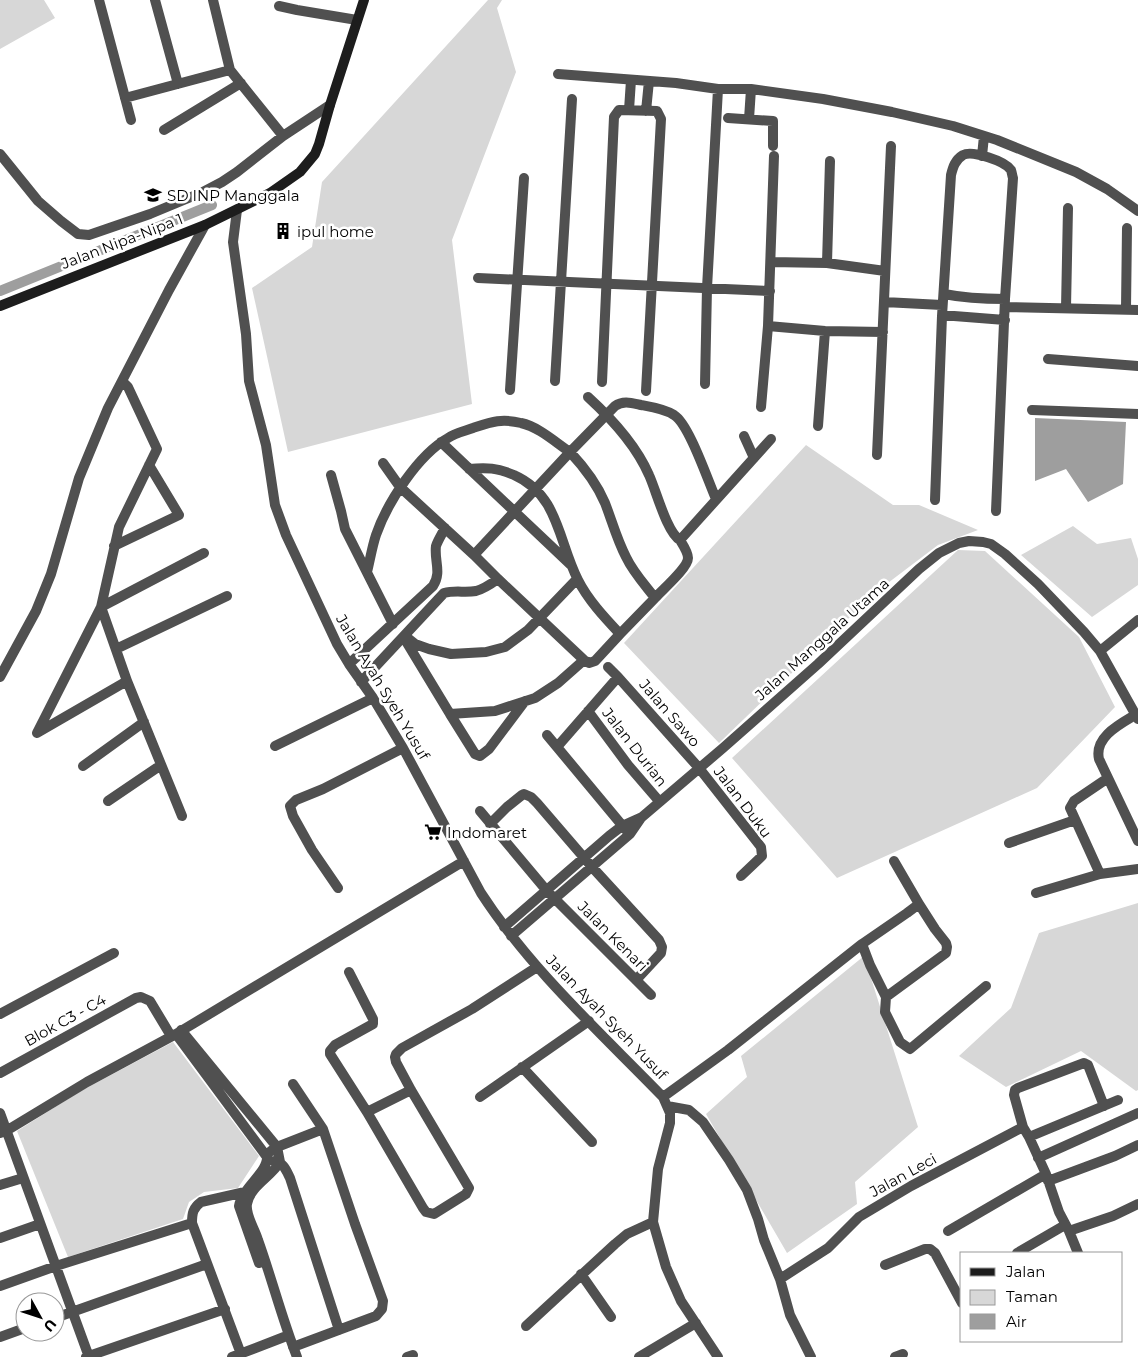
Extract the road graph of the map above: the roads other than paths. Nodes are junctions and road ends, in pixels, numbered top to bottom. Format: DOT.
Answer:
graph roads {
  1 [pos="99,0"];
  2 [pos="155,0"];
  3 [pos="213,0"];
  4 [pos="364,0"];
  5 [pos="279,6"];
  6 [pos="357,20"];
  7 [pos="230,70"];
  8 [pos="558,74"];
  9 [pos="631,80"];
  10 [pos="649,81"];
  11 [pos="241,83"];
  12 [pos="178,84"];
  13 [pos="718,89"];
  14 [pos="751,89"];
  15 [pos="125,98"];
  16 [pos="572,99"];
  17 [pos="330,105"];
  18 [pos="628,110"];
  19 [pos="646,111"];
  20 [pos="728,118"];
  21 [pos="749,119"];
  22 [pos="131,120"];
  23 [pos="164,130"];
  24 [pos="283,136"];
  25 [pos="984,136"];
  26 [pos="891,146"];
  27 [pos="0,154"];
  28 [pos="982,156"];
  29 [pos="830,161"];
  30 [pos="524,178"];
  31 [pos="1068,208"];
  32 [pos="237,210"];
  33 [pos="1138,211"];
  34 [pos="205,225"];
  35 [pos="1127,228"];
  36 [pos="771,262"];
  37 [pos="827,263"];
  38 [pos="885,270"];
  39 [pos="478,278"];
  40 [pos="518,280"];
  41 [pos="561,282"];
  42 [pos="607,284"];
  43 [pos="651,286"];
  44 [pos="707,288"];
  45 [pos="770,291"];
  46 [pos="943,300"];
  47 [pos="884,302"];
  48 [pos="1005,303"];
  49 [pos="0,306"];
  50 [pos="1066,308"];
  51 [pos="1126,309"];
  52 [pos="1138,310"];
  53 [pos="942,316"];
  54 [pos="1005,320"];
  55 [pos="768,326"];
  56 [pos="825,331"];
  57 [pos="883,332"];
  58 [pos="1048,359"];
  59 [pos="1138,366"];
  60 [pos="122,381"];
  61 [pos="555,381"];
  62 [pos="602,382"];
  63 [pos="705,384"];
  64 [pos="510,390"];
  65 [pos="646,391"];
  66 [pos="588,397"];
  67 [pos="761,406"];
  68 [pos="1032,410"];
  69 [pos="607,414"];
  70 [pos="1138,414"];
  71 [pos="818,426"];
  72 [pos="744,436"];
  73 [pos="771,439"];
  74 [pos="441,442"];
  75 [pos="570,452"];
  76 [pos="877,455"];
  77 [pos="754,458"];
  78 [pos="383,463"];
  79 [pos="149,466"];
  80 [pos="469,469"];
  81 [pos="330,475"];
  82 [pos="400,487"];
  83 [pos="535,488"];
  84 [pos="716,499"];
  85 [pos="935,500"];
  86 [pos="996,511"];
  87 [pos="515,512"];
  88 [pos="445,528"];
  89 [pos="680,540"];
  90 [pos="114,546"];
  91 [pos="204,553"];
  92 [pos="474,555"];
  93 [pos="572,566"];
  94 [pos="367,572"];
  95 [pos="498,579"];
  96 [pos="577,579"];
  97 [pos="227,596"];
  98 [pos="655,598"];
  99 [pos="101,607"];
  100 [pos="539,617"];
  101 [pos="1138,620"];
  102 [pos="393,624"];
  103 [pos="620,634"];
  104 [pos="405,637"];
  105 [pos="116,649"];
  106 [pos="1100,651"];
  107 [pos="584,660"];
  108 [pos="349,664"];
  109 [pos="608,667"];
  110 [pos="0,677"];
  111 [pos="618,677"];
  112 [pos="127,681"];
  113 [pos="362,682"];
  114 [pos="373,698"];
  115 [pos="526,700"];
  116 [pos="588,711"];
  117 [pos="450,714"];
  118 [pos="1137,717"];
  119 [pos="144,722"];
  120 [pos="547,735"];
  121 [pos="275,746"];
  122 [pos="557,747"];
  123 [pos="403,748"];
  124 [pos="161,765"];
  125 [pos="83,766"];
  126 [pos="699,768"];
  127 [pos="1108,778"];
  128 [pos="108,801"];
  129 [pos="660,801"];
  130 [pos="480,811"];
  131 [pos="182,816"];
  132 [pos="642,817"];
  133 [pos="1075,820"];
  134 [pos="490,824"];
  135 [pos="622,826"];
  136 [pos="630,834"];
  137 [pos="1138,841"];
  138 [pos="1009,842"];
  139 [pos="584,857"];
  140 [pos="464,861"];
  141 [pos="894,861"];
  142 [pos="592,867"];
  143 [pos="1138,869"];
  144 [pos="1100,874"];
  145 [pos="740,876"];
  146 [pos="338,888"];
  147 [pos="547,891"];
  148 [pos="1036,893"];
  149 [pos="554,899"];
  150 [pos="919,904"];
  151 [pos="504,927"];
  152 [pos="511,936"];
  153 [pos="862,944"];
  154 [pos="114,953"];
  155 [pos="537,967"];
  156 [pos="349,972"];
  157 [pos="636,980"];
  158 [pos="986,986"];
  159 [pos="651,995"];
  160 [pos="886,997"];
  161 [pos="0,1014"];
  162 [pos="589,1021"];
  163 [pos="176,1033"];
  164 [pos="522,1067"];
  165 [pos="0,1073"];
  166 [pos="293,1084"];
  167 [pos="411,1090"];
  168 [pos="480,1097"];
  169 [pos="1118,1100"];
  170 [pos="665,1101"];
  171 [pos="1104,1106"];
  172 [pos="367,1112"];
  173 [pos="0,1113"];
  174 [pos="1138,1113"];
  175 [pos="1023,1127"];
  176 [pos="323,1129"];
  177 [pos="3,1132"];
  178 [pos="1029,1137"];
  179 [pos="592,1142"];
  180 [pos="1138,1145"];
  181 [pos="277,1147"];
  182 [pos="267,1157"];
  183 [pos="1038,1158"];
  184 [pos="280,1162"];
  185 [pos="1047,1177"];
  186 [pos="23,1178"];
  187 [pos="0,1185"];
  188 [pos="245,1192"];
  189 [pos="1138,1204"];
  190 [pos="653,1222"];
  191 [pos="192,1223"];
  192 [pos="40,1224"];
  193 [pos="1067,1228"];
  194 [pos="948,1231"];
  195 [pos="0,1238"];
  196 [pos="1022,1252"];
  197 [pos="1078,1252"];
  198 [pos="207,1264"];
  199 [pos="56,1266"];
  200 [pos="885,1266"];
  201 [pos="581,1274"];
  202 [pos="780,1279"];
  203 [pos="958,1285"];
  204 [pos="0,1286"];
  205 [pos="225,1309"];
  206 [pos="72,1312"];
  207 [pos="65,1314"];
  208 [pos="610,1317"];
  209 [pos="696,1323"];
  210 [pos="526,1326"];
  211 [pos="339,1330"];
  212 [pos="15,1332"];
  213 [pos="0,1337"];
  214 [pos="284,1337"];
  215 [pos="293,1354"];
  216 [pos="237,1355"];
  217 [pos="88,1357"];
  218 [pos="639,1357"];
  219 [pos="718,1357"];
  220 [pos="811,1357"];
  1 -- 15 [label="street"];
  2 -- 12 [label="street"];
  3 -- 7 [label="street"];
  4 -- 6 [label="street, Jalan Nipa-Nipa 1"];
  5 -- 6 [label="street"];
  6 -- 17 [label="street, Jalan Nipa-Nipa 1"];
  7 -- 11 [label="street"];
  7 -- 12 [label="street"];
  8 -- 9 [label="street"];
  9 -- 10 [label="street"];
  9 -- 18 [label="street"];
  10 -- 13 [label="street"];
  10 -- 19 [label="street"];
  11 -- 23 [label="street"];
  11 -- 24 [label="street"];
  12 -- 15 [label="street"];
  13 -- 14 [label="street"];
  13 -- 44 [label="street"];
  14 -- 21 [label="street"];
  14 -- 25 [label="street"];
  15 -- 22 [label="street"];
  16 -- 41 [label="street"];
  17 -- 24 [label="street"];
  17 -- 32 [label="street, Jalan Nipa-Nipa 1"];
  18 -- 19 [label="street"];
  18 -- 42 [label="street"];
  19 -- 43 [label="street"];
  20 -- 21 [label="street"];
  21 -- 36 [label="street"];
  24 -- 27 [label="street"];
  25 -- 28 [label="street"];
  25 -- 33 [label="street"];
  26 -- 38 [label="street"];
  28 -- 46 [label="street"];
  28 -- 48 [label="street"];
  29 -- 37 [label="street"];
  30 -- 40 [label="street"];
  31 -- 50 [label="street"];
  32 -- 34 [label="street, Jalan Nipa-Nipa 1"];
  32 -- 108 [label="street, Jalan Ayah Syeh Yusuf"];
  34 -- 49 [label="street, Jalan Nipa-Nipa 1"];
  34 -- 60 [label="street"];
  35 -- 51 [label="street"];
  36 -- 37 [label="street"];
  36 -- 45 [label="street"];
  37 -- 38 [label="street"];
  38 -- 47 [label="street"];
  39 -- 40 [label="street"];
  40 -- 41 [label="street"];
  40 -- 64 [label="street"];
  41 -- 42 [label="street"];
  41 -- 61 [label="street"];
  42 -- 43 [label="street"];
  42 -- 62 [label="street"];
  43 -- 44 [label="street"];
  43 -- 65 [label="street"];
  44 -- 45 [label="street"];
  44 -- 63 [label="street"];
  45 -- 55 [label="street"];
  46 -- 47 [label="street"];
  46 -- 48 [label="street"];
  46 -- 53 [label="street"];
  47 -- 57 [label="street"];
  48 -- 50 [label="street"];
  48 -- 54 [label="street"];
  50 -- 51 [label="street"];
  51 -- 52 [label="street"];
  53 -- 54 [label="street"];
  53 -- 85 [label="street"];
  54 -- 86 [label="street"];
  55 -- 56 [label="street"];
  55 -- 67 [label="street"];
  56 -- 57 [label="street"];
  56 -- 71 [label="street"];
  57 -- 76 [label="street"];
  58 -- 59 [label="street"];
  60 -- 79 [label="street"];
  60 -- 110 [label="street"];
  66 -- 69 [label="street"];
  68 -- 70 [label="street"];
  69 -- 75 [label="street"];
  69 -- 84 [label="street"];
  69 -- 89 [label="street"];
  72 -- 77 [label="street"];
  73 -- 77 [label="street"];
  74 -- 75 [label="street"];
  74 -- 80 [label="street"];
  74 -- 82 [label="street"];
  75 -- 83 [label="street"];
  75 -- 98 [label="street"];
  77 -- 84 [label="street"];
  78 -- 82 [label="street"];
  79 -- 90 [label="street"];
  79 -- 90 [label="street"];
  80 -- 83 [label="street"];
  80 -- 87 [label="street"];
  81 -- 94 [label="street"];
  82 -- 88 [label="street"];
  82 -- 94 [label="street"];
  83 -- 87 [label="street"];
  83 -- 93 [label="street"];
  84 -- 89 [label="street"];
  87 -- 92 [label="street"];
  87 -- 93 [label="street"];
  88 -- 92 [label="street"];
  88 -- 102 [label="street"];
  89 -- 98 [label="street"];
  90 -- 99 [label="street"];
  91 -- 99 [label="street"];
  92 -- 95 [label="street"];
  93 -- 96 [label="street"];
  94 -- 102 [label="street"];
  95 -- 100 [label="street"];
  95 -- 104 [label="street"];
  96 -- 100 [label="street"];
  96 -- 103 [label="street"];
  97 -- 105 [label="street"];
  98 -- 103 [label="street"];
  99 -- 105 [label="street"];
  99 -- 112 [label="street"];
  100 -- 104 [label="street"];
  100 -- 107 [label="street"];
  101 -- 106 [label="street"];
  102 -- 108 [label="street"];
  103 -- 107 [label="street"];
  104 -- 113 [label="street"];
  104 -- 117 [label="street"];
  105 -- 112 [label="street"];
  106 -- 118 [label="street, Jalan Manggala Utama"];
  106 -- 126 [label="street, Jalan Manggala Utama"];
  107 -- 115 [label="street"];
  108 -- 113 [label="street, Jalan Ayah Syeh Yusuf"];
  109 -- 111 [label="street, Jalan Sawo"];
  111 -- 116 [label="street"];
  111 -- 126 [label="street, Jalan Sawo"];
  112 -- 119 [label="street"];
  113 -- 114 [label="street, Jalan Ayah Syeh Yusuf"];
  114 -- 121 [label="street"];
  114 -- 123 [label="street, Jalan Ayah Syeh Yusuf"];
  115 -- 117 [label="street"];
  115 -- 117 [label="street"];
  116 -- 122 [label="street"];
  116 -- 129 [label="street, Jalan Durian"];
  118 -- 127 [label="street"];
  119 -- 124 [label="street"];
  119 -- 125 [label="street"];
  120 -- 122 [label="street"];
  122 -- 135 [label="street"];
  123 -- 140 [label="street, Jalan Ayah Syeh Yusuf"];
  123 -- 146 [label="street"];
  124 -- 128 [label="street"];
  124 -- 131 [label="street"];
  126 -- 129 [label="street, Jalan Manggala Utama"];
  126 -- 145 [label="street, Jalan Duku"];
  127 -- 133 [label="street"];
  127 -- 137 [label="street"];
  129 -- 132 [label="street, Jalan Manggala Utama"];
  130 -- 134 [label="street, Jalan Kenari"];
  132 -- 135 [label="street, Jalan Manggala Utama"];
  132 -- 136 [label="street"];
  133 -- 138 [label="street"];
  133 -- 144 [label="street"];
  134 -- 139 [label="street"];
  134 -- 147 [label="street, Jalan Kenari"];
  135 -- 136 [label="street"];
  135 -- 139 [label="street, Jalan Manggala Utama"];
  136 -- 142 [label="street"];
  139 -- 142 [label="street"];
  139 -- 147 [label="street, Jalan Manggala Utama"];
  140 -- 151 [label="street, Jalan Ayah Syeh Yusuf"];
  140 -- 163 [label="street"];
  141 -- 150 [label="street"];
  142 -- 149 [label="street"];
  142 -- 157 [label="street"];
  143 -- 144 [label="street"];
  144 -- 148 [label="street"];
  147 -- 149 [label="street, Jalan Kenari"];
  147 -- 151 [label="street, Jalan Manggala Utama"];
  149 -- 152 [label="street"];
  149 -- 157 [label="street, Jalan Kenari"];
  150 -- 153 [label="street"];
  150 -- 160 [label="street"];
  151 -- 152 [label="street, Jalan Ayah Syeh Yusuf"];
  152 -- 155 [label="street, Jalan Ayah Syeh Yusuf"];
  153 -- 160 [label="street"];
  153 -- 170 [label="street"];
  154 -- 161 [label="street"];
  155 -- 162 [label="street, Jalan Ayah Syeh Yusuf"];
  155 -- 167 [label="street"];
  156 -- 172 [label="street"];
  157 -- 159 [label="street, Jalan Kenari"];
  158 -- 160 [label="street"];
  162 -- 164 [label="street"];
  162 -- 170 [label="street, Jalan Ayah Syeh Yusuf"];
  163 -- 165 [label="street, Blok C3 - C4"];
  163 -- 177 [label="street"];
  163 -- 181 [label="street"];
  163 -- 182 [label="street"];
  164 -- 168 [label="street"];
  164 -- 179 [label="street"];
  166 -- 176 [label="street"];
  167 -- 172 [label="street"];
  167 -- 172 [label="street"];
  169 -- 171 [label="street"];
  170 -- 190 [label="street"];
  170 -- 202 [label="street"];
  171 -- 175 [label="street"];
  171 -- 178 [label="street"];
  173 -- 177 [label="street"];
  174 -- 183 [label="street"];
  175 -- 178 [label="street"];
  175 -- 202 [label="street, Jalan Leci"];
  176 -- 181 [label="street"];
  176 -- 211 [label="street"];
  177 -- 186 [label="street"];
  178 -- 183 [label="street"];
  180 -- 185 [label="street"];
  181 -- 182 [label="street"];
  181 -- 184 [label="street"];
  182 -- 184 [label="street"];
  182 -- 188 [label="street"];
  183 -- 185 [label="street"];
  184 -- 211 [label="street"];
  184 -- 215 [label="street"];
  185 -- 193 [label="street"];
  185 -- 194 [label="street"];
  186 -- 187 [label="street"];
  186 -- 192 [label="street"];
  188 -- 191 [label="street"];
  188 -- 214 [label="street"];
  189 -- 193 [label="street"];
  190 -- 201 [label="street"];
  190 -- 209 [label="street"];
  191 -- 198 [label="street"];
  191 -- 199 [label="street"];
  192 -- 195 [label="street"];
  192 -- 199 [label="street"];
  193 -- 196 [label="street"];
  193 -- 197 [label="street"];
  198 -- 205 [label="street"];
  198 -- 206 [label="street"];
  199 -- 204 [label="street"];
  199 -- 206 [label="street"];
  200 -- 203 [label="street"];
  201 -- 208 [label="street"];
  201 -- 210 [label="street"];
  202 -- 220 [label="street"];
  205 -- 216 [label="street"];
  205 -- 217 [label="street"];
  206 -- 207 [label="street"];
  206 -- 217 [label="street"];
  209 -- 218 [label="street"];
  209 -- 219 [label="street"];
  211 -- 215 [label="street"];
  212 -- 213 [label="street"];
  214 -- 215 [label="street"];
  214 -- 216 [label="street"];
}
